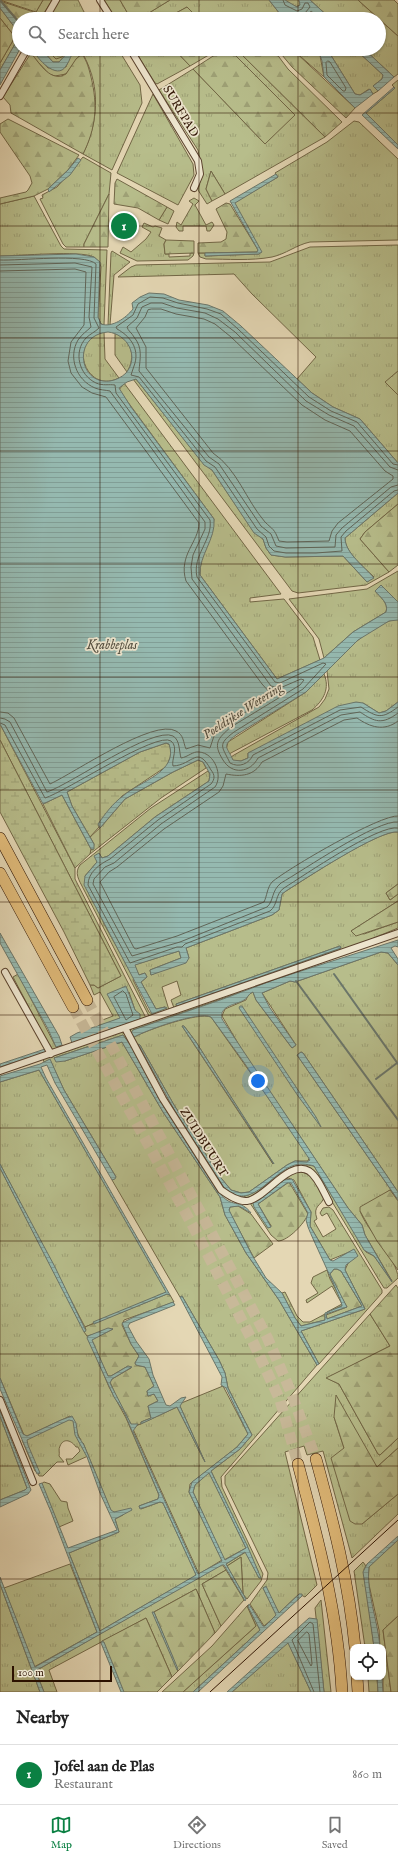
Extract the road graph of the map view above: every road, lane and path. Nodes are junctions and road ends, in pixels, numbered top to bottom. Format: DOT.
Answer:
graph roads {
  1 [pos="56,0"];
  2 [pos="100,0"];
  3 [pos="49,12"];
  4 [pos="108,12"];
  5 [pos="24,56"];
  6 [pos="134,56"];
  7 [pos="0,96"];
  8 [pos="194,188"];
  9 [pos="0,838"];
  10 [pos="0,873"];
  11 [pos="398,933"];
  12 [pos="5,972"];
  13 [pos="87,1000"];
  14 [pos="73,1007"];
  15 [pos="125,1028"];
  16 [pos="51,1054"];
  17 [pos="0,1071"];
  18 [pos="329,1202"];
  19 [pos="0,1400"];
  20 [pos="316,1459"];
  21 [pos="298,1464"];
  22 [pos="33,1482"];
  23 [pos="355,1644"];
  24 [pos="357,1680"];
  25 [pos="342,1692"];
  26 [pos="358,1692"];
  1 -- 3 [label="street"];
  2 -- 4 [label="street"];
  5 -- 7 [label="street"];
  6 -- 8 [label="street, SURFPAD"];
  9 -- 13 [label="highway"];
  10 -- 14 [label="highway"];
  11 -- 15 [label="street"];
  12 -- 16 [label="street"];
  15 -- 16 [label="street"];
  15 -- 18 [label="street, ZUIDBUURT"];
  16 -- 17 [label="street"];
  19 -- 22 [label="street"];
  20 -- 23 [label="highway"];
  21 -- 25 [label="highway"];
  24 -- 26 [label="highway"];
}
